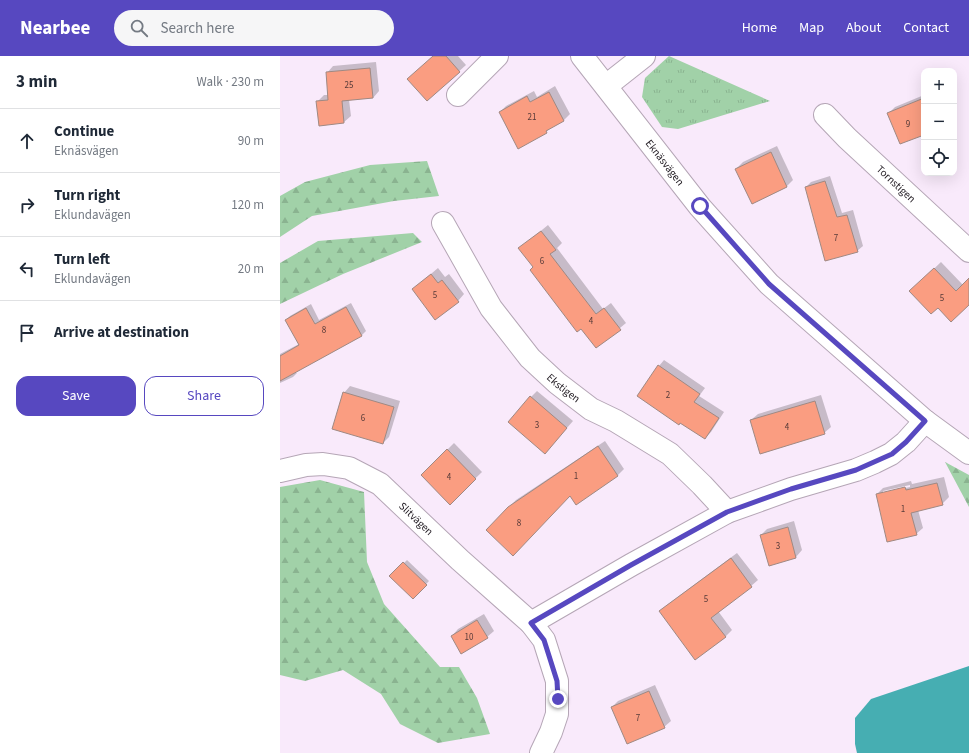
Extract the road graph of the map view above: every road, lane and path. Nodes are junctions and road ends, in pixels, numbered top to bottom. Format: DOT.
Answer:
graph roads {
  1 [pos="498,56"];
  2 [pos="582,56"];
  3 [pos="644,56"];
  4 [pos="606,86"];
  5 [pos="458,95"];
  6 [pos="825,115"];
  7 [pos="443,223"];
  8 [pos="969,251"];
  9 [pos="925,421"];
  10 [pos="969,453"];
  11 [pos="280,471"];
  12 [pos="727,512"];
  13 [pos="531,623"];
  14 [pos="541,753"];
  1 -- 5 [label="street"];
  2 -- 4 [label="street, Eknäsvägen"];
  3 -- 4 [label="street"];
  4 -- 9 [label="street, Eknäsvägen"];
  6 -- 8 [label="street, Tornstigen"];
  7 -- 12 [label="street, Ekstigen"];
  9 -- 10 [label="street, Eknäsvägen"];
  9 -- 12 [label="street"];
  11 -- 13 [label="street, Slitvägen"];
  12 -- 13 [label="street"];
  13 -- 14 [label="street, Slitvägen"];
}
